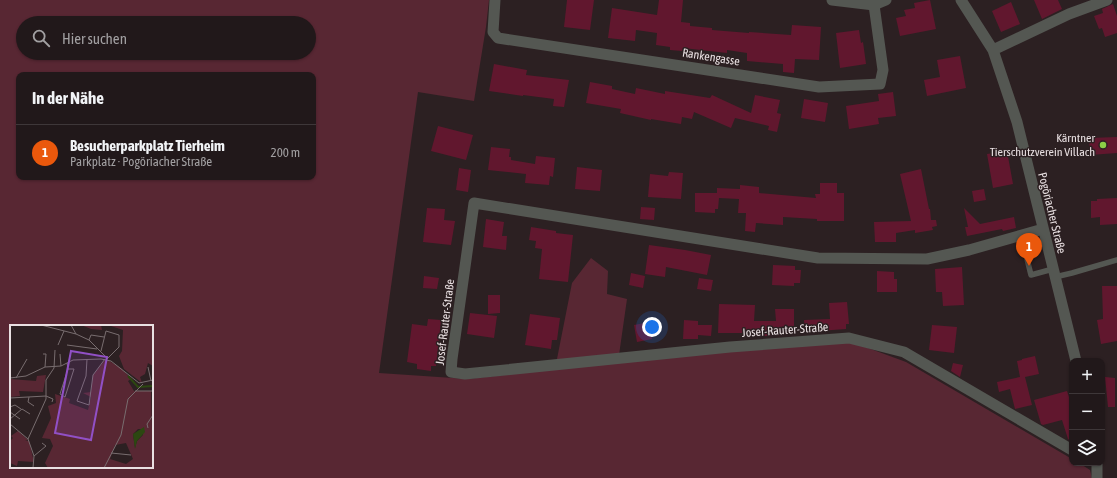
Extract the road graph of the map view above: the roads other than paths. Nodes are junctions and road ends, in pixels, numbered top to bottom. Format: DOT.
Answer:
graph roads {
  1 [pos="495,0"];
  2 [pos="832,0"];
  3 [pos="886,0"];
  4 [pos="960,0"];
  5 [pos="1107,0"];
  6 [pos="874,6"];
  7 [pos="993,50"];
  8 [pos="1043,229"];
  9 [pos="1025,251"];
  10 [pos="1117,260"];
  11 [pos="1054,273"];
  12 [pos="1075,358"];
  13 [pos="1069,448"];
  14 [pos="1096,466"];
  15 [pos="1097,478"];
  1 -- 6 [label="street, Rankengasse"];
  2 -- 6 [label="street"];
  3 -- 6 [label="street"];
  4 -- 7 [label="street, Pogöriacher Straße"];
  5 -- 7 [label="street"];
  7 -- 8 [label="street, Pogöriacher Straße"];
  8 -- 11 [label="street, Pogöriacher Straße"];
  8 -- 13 [label="street, Josef-Rauter-Straße"];
  9 -- 11 [label="lane"];
  10 -- 11 [label="lane"];
  11 -- 12 [label="street, Pogöriacher Straße"];
  14 -- 15 [label="street"];
}
